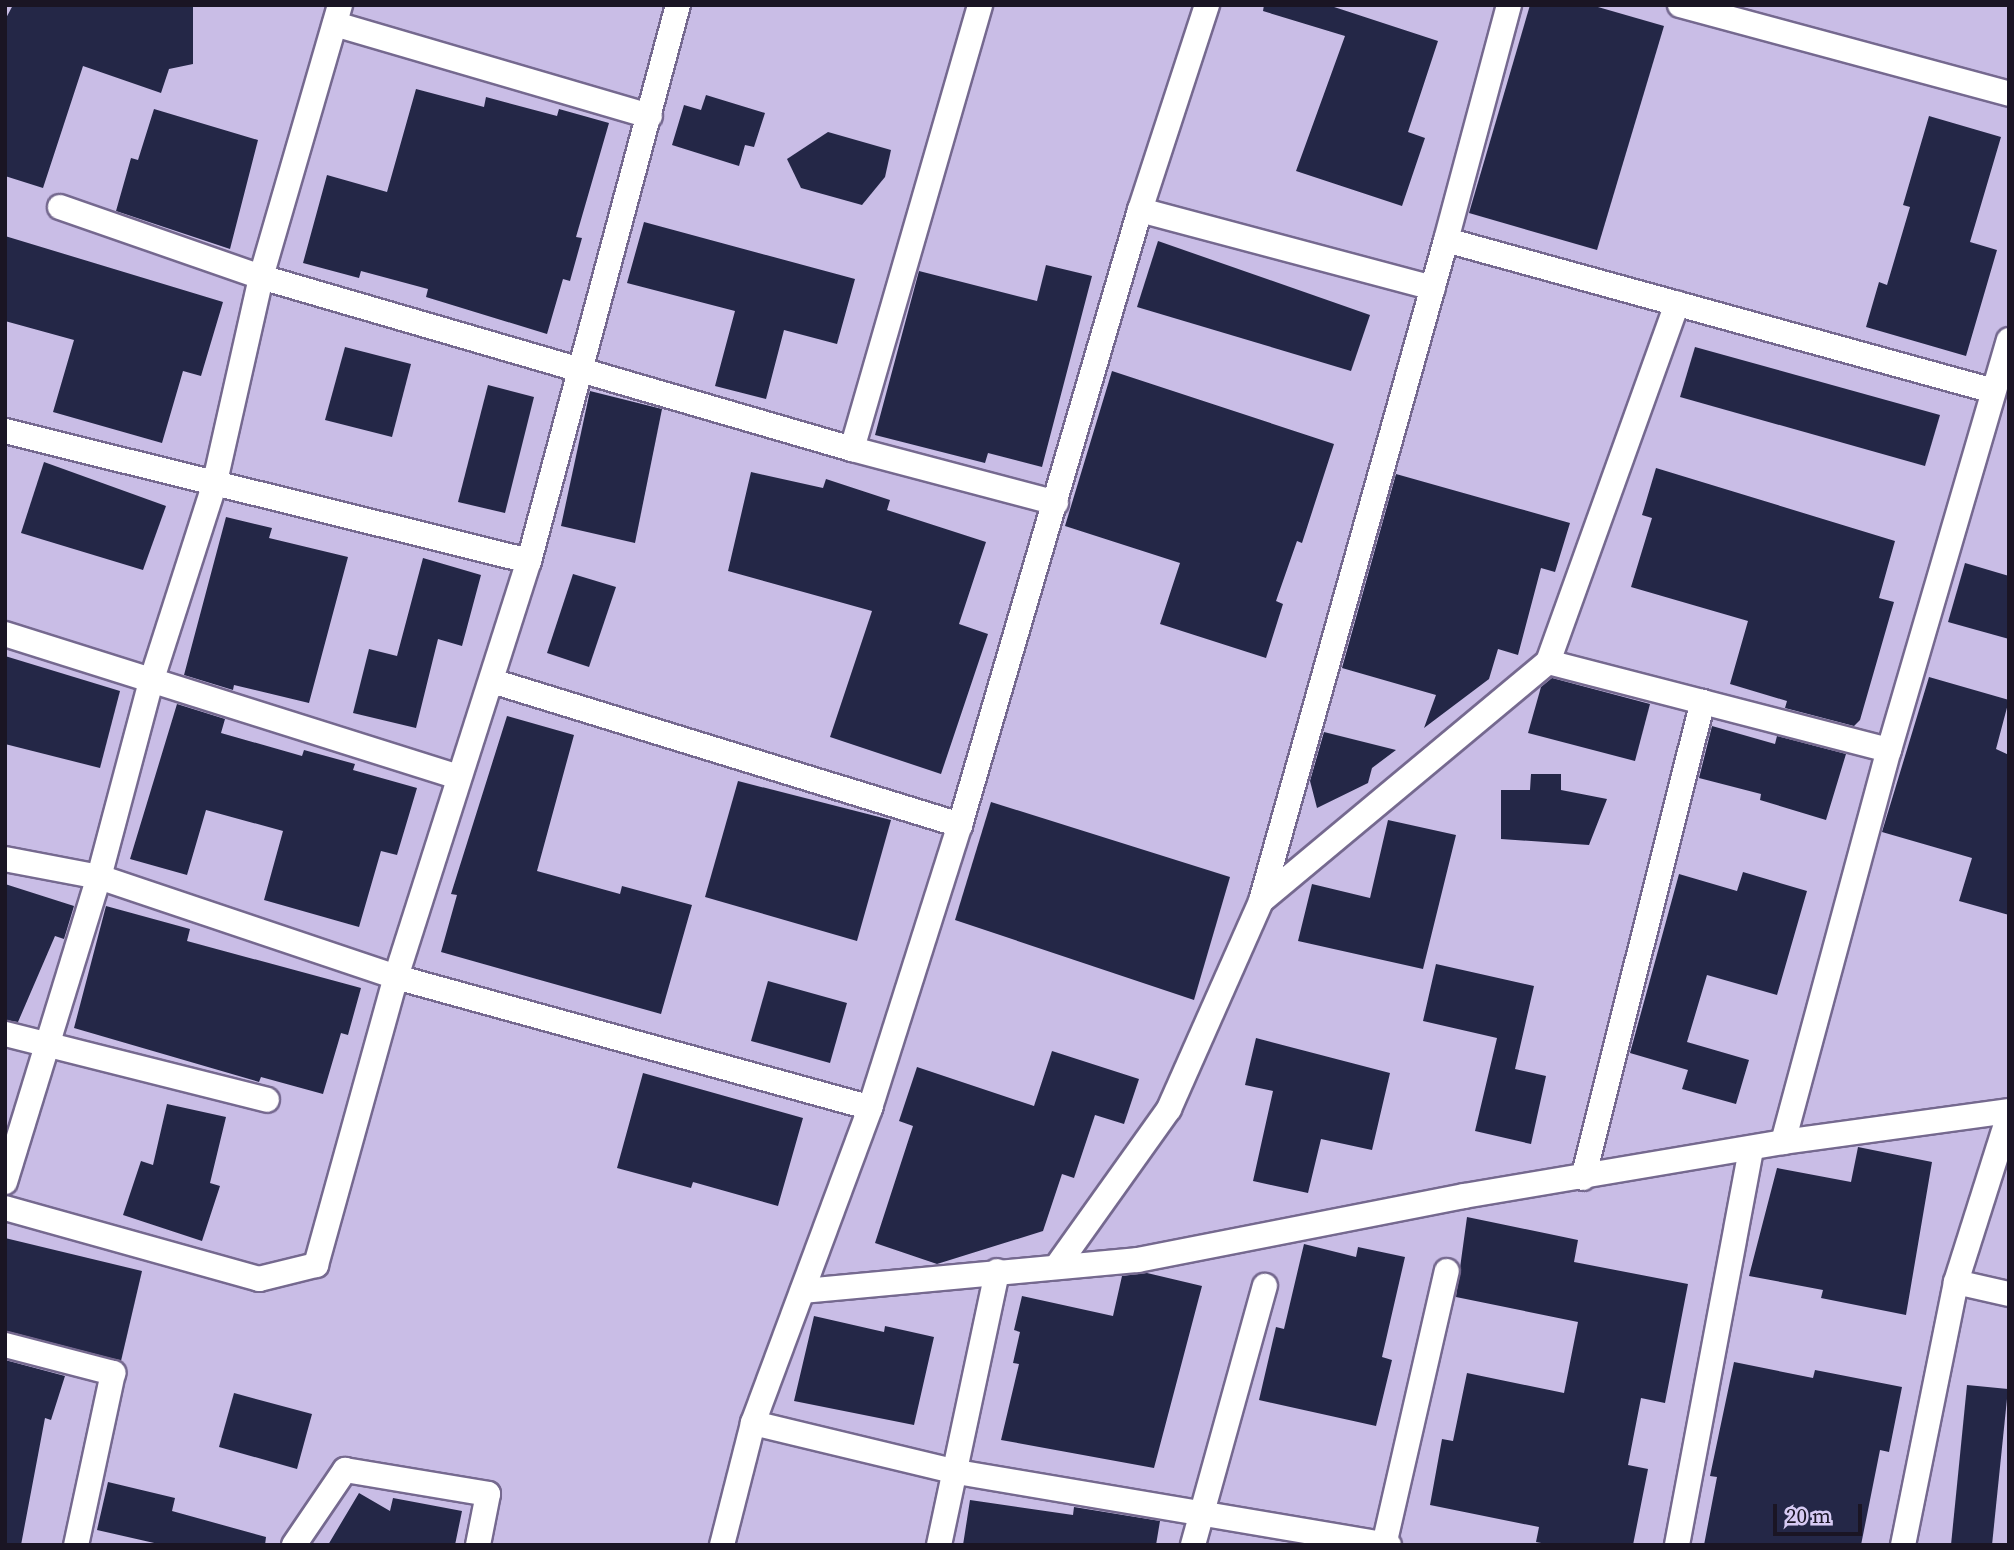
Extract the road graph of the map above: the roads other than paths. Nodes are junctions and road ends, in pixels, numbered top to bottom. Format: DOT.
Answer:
graph roads {
  1 [pos="678,5"];
  2 [pos="980,5"];
  3 [pos="1207,5"];
  4 [pos="1508,5"];
  5 [pos="1680,5"];
  6 [pos="337,15"];
  7 [pos="2009,94"];
  8 [pos="650,116"];
  9 [pos="60,207"];
  10 [pos="1140,210"];
  11 [pos="1446,240"];
  12 [pos="261,277"];
  13 [pos="1433,288"];
  14 [pos="1678,304"];
  15 [pos="2009,341"];
  16 [pos="582,372"];
  17 [pos="1994,391"];
  18 [pos="5,431"];
  19 [pos="852,449"];
  20 [pos="214,486"];
  21 [pos="1056,503"];
  22 [pos="529,561"];
  23 [pos="5,634"];
  24 [pos="1548,662"];
  25 [pos="492,681"];
  26 [pos="151,682"];
  27 [pos="1703,702"];
  28 [pos="1889,750"];
  29 [pos="458,777"];
  30 [pos="960,825"];
  31 [pos="5,859"];
  32 [pos="99,877"];
  33 [pos="1261,901"];
  34 [pos="396,977"];
  35 [pos="5,1034"];
  36 [pos="47,1048"];
  37 [pos="267,1100"];
  38 [pos="870,1108"];
  39 [pos="2009,1113"];
  40 [pos="1783,1142"];
  41 [pos="1751,1149"];
  42 [pos="1583,1178"];
  43 [pos="5,1182"];
  44 [pos="5,1208"];
  45 [pos="1057,1266"];
  46 [pos="1447,1270"];
  47 [pos="997,1271"];
  48 [pos="1956,1282"];
  49 [pos="1265,1286"];
  50 [pos="803,1292"];
  51 [pos="2009,1294"];
  52 [pos="5,1345"];
  53 [pos="753,1423"];
  54 [pos="957,1472"];
  55 [pos="1201,1510"];
  56 [pos="1386,1544"];
  57 [pos="75,1545"];
  58 [pos="294,1545"];
  59 [pos="478,1545"];
  60 [pos="722,1545"];
  61 [pos="939,1545"];
  62 [pos="1193,1545"];
  63 [pos="1677,1545"];
  64 [pos="1903,1545"];
  1 -- 8 [label="street"];
  2 -- 19 [label="street"];
  3 -- 10 [label="street"];
  4 -- 11 [label="street"];
  5 -- 7 [label="street"];
  6 -- 8 [label="street"];
  6 -- 12 [label="street"];
  8 -- 16 [label="street"];
  9 -- 12 [label="street"];
  10 -- 13 [label="street"];
  10 -- 21 [label="street"];
  11 -- 13 [label="street"];
  11 -- 14 [label="street"];
  12 -- 16 [label="street"];
  12 -- 20 [label="street"];
  13 -- 33 [label="street"];
  14 -- 17 [label="street"];
  14 -- 24 [label="street"];
  15 -- 17 [label="street"];
  16 -- 19 [label="street"];
  16 -- 22 [label="street"];
  17 -- 28 [label="street"];
  18 -- 20 [label="street"];
  19 -- 21 [label="street"];
  20 -- 22 [label="street"];
  20 -- 26 [label="street"];
  21 -- 30 [label="street"];
  22 -- 25 [label="street"];
  23 -- 26 [label="street"];
  24 -- 27 [label="street"];
  24 -- 33 [label="street"];
  25 -- 29 [label="street"];
  25 -- 30 [label="street"];
  26 -- 29 [label="street"];
  26 -- 32 [label="street"];
  27 -- 28 [label="street"];
  27 -- 42 [label="street"];
  28 -- 40 [label="street"];
  29 -- 34 [label="street"];
  30 -- 38 [label="street"];
  31 -- 32 [label="street"];
  32 -- 34 [label="street"];
  32 -- 36 [label="street"];
  33 -- 45 [label="street"];
  34 -- 38 [label="street"];
  34 -- 44 [label="street"];
  35 -- 36 [label="street"];
  36 -- 37 [label="street"];
  36 -- 43 [label="street"];
  38 -- 50 [label="street"];
  39 -- 40 [label="street"];
  39 -- 48 [label="street"];
  40 -- 41 [label="street"];
  41 -- 42 [label="street"];
  41 -- 63 [label="street"];
  42 -- 45 [label="street"];
  45 -- 47 [label="street"];
  46 -- 56 [label="street"];
  47 -- 50 [label="street"];
  47 -- 54 [label="street"];
  48 -- 51 [label="street"];
  48 -- 64 [label="street"];
  49 -- 55 [label="street"];
  50 -- 53 [label="street"];
  52 -- 57 [label="street"];
  53 -- 54 [label="street"];
  53 -- 60 [label="street"];
  54 -- 55 [label="street"];
  54 -- 61 [label="street"];
  55 -- 56 [label="street"];
  55 -- 62 [label="street"];
  58 -- 59 [label="street"];
}
